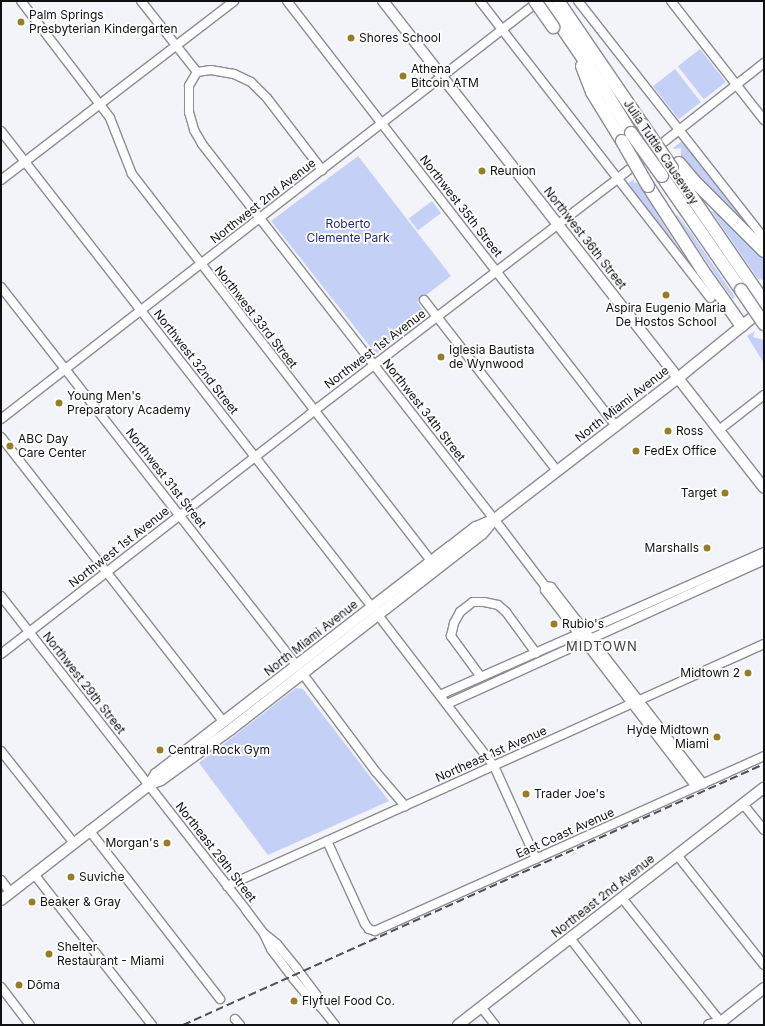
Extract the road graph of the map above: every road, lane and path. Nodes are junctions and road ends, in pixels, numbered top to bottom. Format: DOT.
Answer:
graph roads {
  1 [pos="21,1"];
  2 [pos="141,1"];
  3 [pos="234,1"];
  4 [pos="287,1"];
  5 [pos="383,1"];
  6 [pos="480,1"];
  7 [pos="535,1"];
  8 [pos="540,1"];
  9 [pos="544,1"];
  10 [pos="558,1"];
  11 [pos="578,1"];
  12 [pos="671,1"];
  13 [pos="556,25"];
  14 [pos="503,30"];
  15 [pos="175,45"];
  16 [pos="764,63"];
  17 [pos="582,66"];
  18 [pos="197,72"];
  19 [pos="443,77"];
  20 [pos="736,85"];
  21 [pos="100,104"];
  22 [pos="764,120"];
  23 [pos="383,124"];
  24 [pos="680,129"];
  25 [pos="1,131"];
  26 [pos="631,133"];
  27 [pos="25,162"];
  28 [pos="675,166"];
  29 [pos="322,170"];
  30 [pos="617,179"];
  31 [pos="1,180"];
  32 [pos="260,218"];
  33 [pos="557,224"];
  34 [pos="764,238"];
  35 [pos="764,251"];
  36 [pos="200,265"];
  37 [pos="497,271"];
  38 [pos="745,286"];
  39 [pos="1,287"];
  40 [pos="710,298"];
  41 [pos="424,300"];
  42 [pos="764,302"];
  43 [pos="764,308"];
  44 [pos="140,311"];
  45 [pos="437,317"];
  46 [pos="764,324"];
  47 [pos="742,326"];
  48 [pos="374,365"];
  49 [pos="64,370"];
  50 [pos="678,378"];
  51 [pos="764,395"];
  52 [pos="314,410"];
  53 [pos="1,419"];
  54 [pos="616,426"];
  55 [pos="719,430"];
  56 [pos="1,437"];
  57 [pos="255,457"];
  58 [pos="557,471"];
  59 [pos="764,488"];
  60 [pos="180,516"];
  61 [pos="494,519"];
  62 [pos="450,547"];
  63 [pos="764,552"];
  64 [pos="764,560"];
  65 [pos="431,561"];
  66 [pos="107,572"];
  67 [pos="1,596"];
  68 [pos="375,611"];
  69 [pos="29,632"];
  70 [pos="582,633"];
  71 [pos="587,640"];
  72 [pos="764,644"];
  73 [pos="536,653"];
  74 [pos="1,654"];
  75 [pos="300,670"];
  76 [pos="481,677"];
  77 [pos="440,695"];
  78 [pos="636,702"];
  79 [pos="447,704"];
  80 [pos="224,722"];
  81 [pos="1,751"];
  82 [pos="764,756"];
  83 [pos="494,766"];
  84 [pos="149,785"];
  85 [pos="700,786"];
  86 [pos="764,788"];
  87 [pos="743,804"];
  88 [pos="405,806"];
  89 [pos="89,830"];
  90 [pos="764,830"];
  91 [pos="327,841"];
  92 [pos="74,843"];
  93 [pos="677,855"];
  94 [pos="536,859"];
  95 [pos="34,874"];
  96 [pos="1,880"];
  97 [pos="227,886"];
  98 [pos="10,892"];
  99 [pos="622,898"];
  100 [pos="1,900"];
  101 [pos="570,938"];
  102 [pos="764,965"];
  103 [pos="1,987"];
  104 [pos="764,988"];
  105 [pos="220,999"];
  106 [pos="481,1007"];
  107 [pos="721,1024"];
  108 [pos="30,1025"];
  109 [pos="152,1025"];
  110 [pos="335,1025"];
  111 [pos="458,1025"];
  112 [pos="495,1025"];
  113 [pos="637,1025"];
  114 [pos="709,1025"];
  1 -- 21 [label="street, Northwest 33rd Street"];
  2 -- 15 [label="street"];
  3 -- 15 [label="street"];
  4 -- 23 [label="street, Northwest 35th Street"];
  5 -- 19 [label="main road, Northwest 36th Street"];
  6 -- 14 [label="street"];
  7 -- 13 [label="highway, bridge"];
  8 -- 14 [label="street, Northwest 2nd Avenue"];
  9 -- 13 [label="highway"];
  10 -- 28 [label="highway, Julia Tuttle Causeway, bridge"];
  11 -- 24 [label="street"];
  12 -- 20 [label="street"];
  13 -- 17 [label="highway"];
  13 -- 26 [label="highway"];
  14 -- 19 [label="street, Northwest 2nd Avenue"];
  14 -- 30 [label="street"];
  15 -- 18 [label="street"];
  15 -- 21 [label="street"];
  16 -- 20 [label="street, Northwest 1st Avenue"];
  17 -- 26 [label="highway"];
  17 -- 47 [label="highway, bridge"];
  18 -- 29 [label="street"];
  18 -- 32 [label="street, Northwest 34th Street"];
  19 -- 23 [label="street, Northwest 2nd Avenue"];
  19 -- 33 [label="main road, Northwest 36th Street"];
  20 -- 22 [label="street"];
  20 -- 24 [label="street, Northwest 1st Avenue"];
  21 -- 27 [label="street"];
  21 -- 36 [label="street, Northwest 33rd Street"];
  23 -- 29 [label="street, Northwest 2nd Avenue"];
  23 -- 37 [label="street, Northwest 35th Street"];
  24 -- 30 [label="street, Northwest 1st Avenue"];
  24 -- 34 [label="street"];
  25 -- 27 [label="street, Northwest 32nd Street"];
  26 -- 38 [label="highway, Julia Tuttle Causeway, bridge"];
  27 -- 31 [label="street"];
  27 -- 44 [label="street, Northwest 32nd Street"];
  28 -- 35 [label="highway"];
  28 -- 38 [label="highway, Julia Tuttle Causeway"];
  29 -- 32 [label="street, Northwest 2nd Avenue"];
  30 -- 33 [label="street, Northwest 1st Avenue"];
  30 -- 40 [label="street"];
  32 -- 36 [label="street, Northwest 2nd Avenue"];
  32 -- 48 [label="street, Northwest 34th Street"];
  33 -- 37 [label="street, Northwest 1st Avenue"];
  33 -- 50 [label="main road, Northwest 36th Street"];
  36 -- 44 [label="street, Northwest 2nd Avenue"];
  36 -- 52 [label="street, Northwest 33rd Street"];
  37 -- 45 [label="street, Northwest 1st Avenue"];
  37 -- 54 [label="street, Northwest 35th Street"];
  38 -- 42 [label="highway, Julia Tuttle Causeway"];
  38 -- 46 [label="highway, Julia Tuttle Causeway, bridge"];
  39 -- 49 [label="street, Northwest 31st Street"];
  41 -- 45 [label="street"];
  43 -- 47 [label="main road, North Miami Avenue"];
  44 -- 49 [label="street, Northwest 2nd Avenue"];
  44 -- 57 [label="street, Northwest 32nd Street"];
  45 -- 48 [label="street, Northwest 1st Avenue"];
  45 -- 58 [label="street"];
  47 -- 50 [label="main road, North Miami Avenue"];
  48 -- 52 [label="street, Northwest 1st Avenue"];
  48 -- 61 [label="street, Northwest 34th Street"];
  49 -- 53 [label="street, Northwest 2nd Avenue"];
  49 -- 60 [label="street, Northwest 31st Street"];
  50 -- 54 [label="main road, North Miami Avenue"];
  50 -- 55 [label="main road, Northwest 36th Street"];
  51 -- 55 [label="street"];
  52 -- 57 [label="street, Northwest 1st Avenue"];
  52 -- 65 [label="street, Northwest 33rd Street"];
  54 -- 58 [label="main road, North Miami Avenue"];
  55 -- 59 [label="main road, Northwest 36th Street"];
  56 -- 66 [label="street"];
  57 -- 60 [label="street, Northwest 1st Avenue"];
  57 -- 68 [label="street, Northwest 32nd Street"];
  58 -- 61 [label="main road, North Miami Avenue"];
  60 -- 66 [label="street, Northwest 1st Avenue"];
  60 -- 75 [label="street, Northwest 31st Street"];
  61 -- 62 [label="main road, North Miami Avenue"];
  61 -- 68 [label="main road, North Miami Avenue"];
  61 -- 70 [label="street, Northwest 34th Street"];
  62 -- 65 [label="main road, North Miami Avenue"];
  62 -- 68 [label="main road"];
  63 -- 70 [label="street"];
  64 -- 71 [label="street"];
  65 -- 68 [label="main road, North Miami Avenue"];
  66 -- 69 [label="street, Northwest 1st Avenue"];
  66 -- 80 [label="street"];
  67 -- 69 [label="street, Northwest 29th Street"];
  68 -- 75 [label="main road, North Miami Avenue"];
  68 -- 75 [label="main road, North Miami Avenue"];
  68 -- 77 [label="street, Northwest 32nd Street"];
  69 -- 74 [label="street, Northwest 1st Avenue"];
  69 -- 84 [label="street, Northwest 29th Street"];
  70 -- 71 [label="street, Northwest 34th Street"];
  70 -- 73 [label="street"];
  71 -- 78 [label="street, Northwest 34th Street"];
  71 -- 79 [label="street"];
  72 -- 78 [label="street, Northeast 1st Avenue"];
  73 -- 76 [label="street"];
  73 -- 76 [label="street"];
  75 -- 80 [label="main road, North Miami Avenue"];
  75 -- 84 [label="main road, North Miami Avenue"];
  75 -- 88 [label="street, Northwest 31st Street"];
  76 -- 77 [label="street"];
  77 -- 79 [label="street, Northwest 32nd Street"];
  78 -- 83 [label="street, Northeast 1st Avenue"];
  78 -- 85 [label="street, Northwest 34th Street"];
  79 -- 83 [label="street, Northwest 32nd Street"];
  80 -- 84 [label="main road, North Miami Avenue"];
  81 -- 92 [label="street"];
  82 -- 85 [label="street, East Coast Avenue"];
  83 -- 88 [label="street, Northeast 1st Avenue"];
  83 -- 94 [label="street, Northwest 32nd Street"];
  84 -- 89 [label="main road, North Miami Avenue"];
  84 -- 97 [label="street, Northeast 29th Street"];
  85 -- 94 [label="street, East Coast Avenue"];
  86 -- 87 [label="main road, Northeast 2nd Avenue"];
  87 -- 90 [label="street"];
  87 -- 93 [label="main road, Northeast 2nd Avenue"];
  88 -- 91 [label="street, Northeast 1st Avenue"];
  89 -- 92 [label="main road, North Miami Avenue"];
  89 -- 105 [label="street"];
  91 -- 94 [label="street, East Coast Avenue"];
  91 -- 97 [label="street, Northeast 1st Avenue"];
  92 -- 95 [label="main road, North Miami Avenue"];
  93 -- 99 [label="main road, Northeast 2nd Avenue"];
  93 -- 102 [label="street"];
  95 -- 98 [label="main road, North Miami Avenue"];
  95 -- 109 [label="street"];
  96 -- 98 [label="street"];
  97 -- 110 [label="street, Northeast 29th Street"];
  98 -- 100 [label="main road, North Miami Avenue"];
  99 -- 101 [label="main road, Northeast 2nd Avenue"];
  99 -- 107 [label="street"];
  101 -- 106 [label="main road, Northeast 2nd Avenue"];
  101 -- 113 [label="street"];
  103 -- 108 [label="street"];
  104 -- 107 [label="main road"];
  106 -- 111 [label="main road, Northeast 2nd Avenue"];
  106 -- 112 [label="street"];
  107 -- 114 [label="main road"];
}
